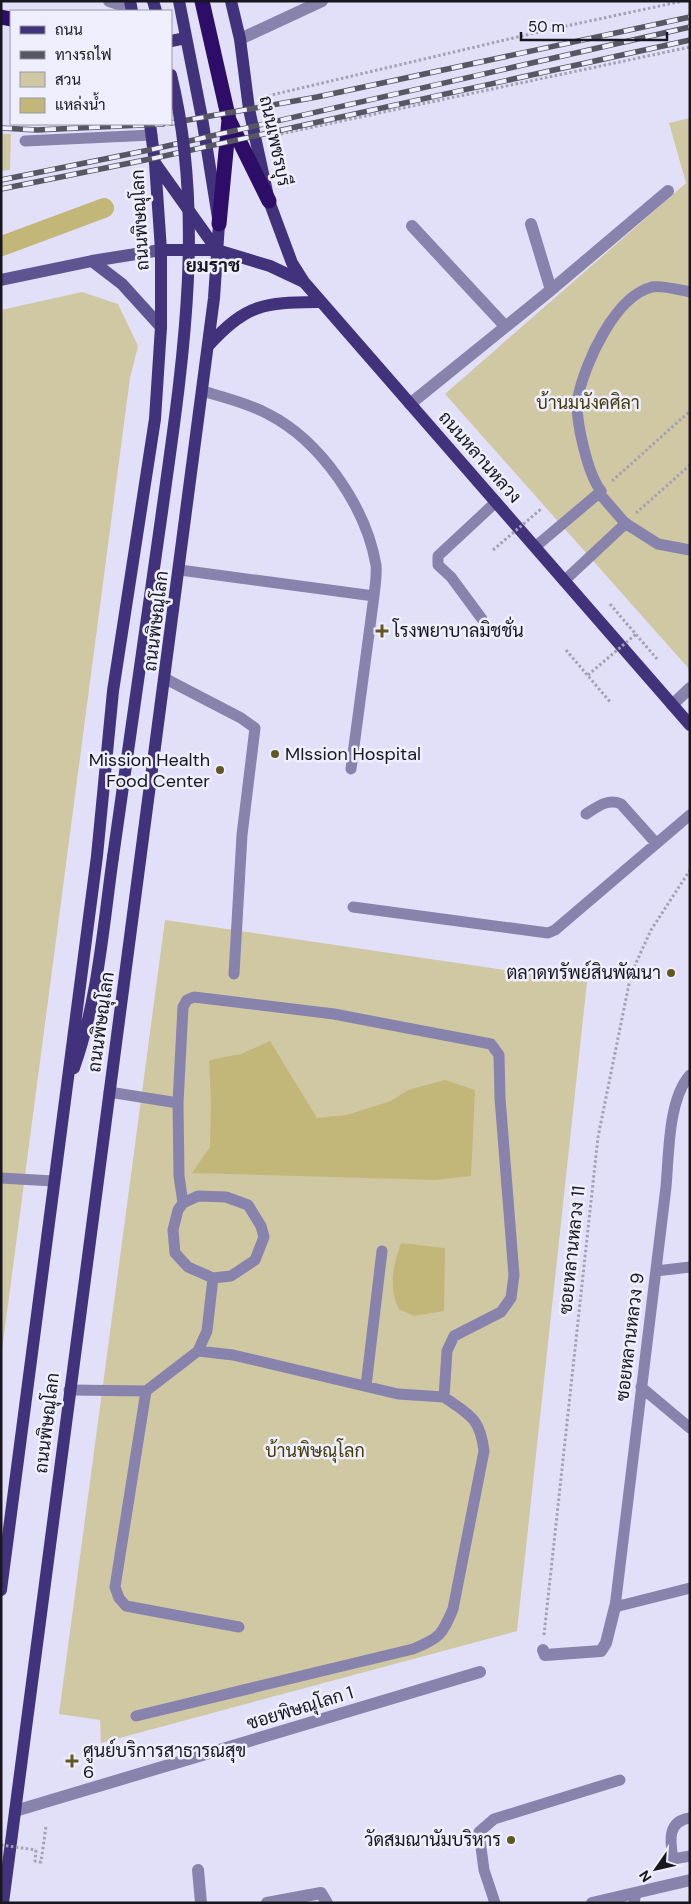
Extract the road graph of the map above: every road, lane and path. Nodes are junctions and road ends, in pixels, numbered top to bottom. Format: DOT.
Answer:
graph roads {
  1 [pos="109,1"];
  2 [pos="179,1"];
  3 [pos="202,1"];
  4 [pos="231,1"];
  5 [pos="322,1"];
  6 [pos="683,1"];
  7 [pos="131,7"];
  8 [pos="186,38"];
  9 [pos="240,39"];
  10 [pos="172,41"];
  11 [pos="690,47"];
  12 [pos="172,81"];
  13 [pos="248,101"];
  14 [pos="229,120"];
  15 [pos="151,129"];
  16 [pos="256,139"];
  17 [pos="25,141"];
  18 [pos="155,160"];
  19 [pos="668,191"];
  20 [pos="269,201"];
  21 [pos="219,224"];
  22 [pos="531,224"];
  23 [pos="412,226"];
  24 [pos="161,250"];
  25 [pos="217,250"];
  26 [pos="92,261"];
  27 [pos="1,280"];
  28 [pos="304,282"];
  29 [pos="551,290"];
  30 [pos="690,292"];
  31 [pos="321,302"];
  32 [pos="505,326"];
  33 [pos="161,327"];
  34 [pos="209,345"];
  35 [pos="203,391"];
  36 [pos="410,404"];
  37 [pos="690,411"];
  38 [pos="690,465"];
  39 [pos="600,492"];
  40 [pos="496,502"];
  41 [pos="542,509"];
  42 [pos="626,523"];
  43 [pos="535,547"];
  44 [pos="493,550"];
  45 [pos="690,550"];
  46 [pos="180,570"];
  47 [pos="564,581"];
  48 [pos="374,596"];
  49 [pos="610,604"];
  50 [pos="482,619"];
  51 [pos="636,634"];
  52 [pos="566,650"];
  53 [pos="657,659"];
  54 [pos="588,675"];
  55 [pos="166,679"];
  56 [pos="690,688"];
  57 [pos="611,703"];
  58 [pos="672,705"];
  59 [pos="690,726"];
  60 [pos="351,768"];
  61 [pos="586,814"];
  62 [pos="690,815"];
  63 [pos="655,842"];
  64 [pos="690,870"];
  65 [pos="353,906"];
  66 [pos="234,974"];
  67 [pos="690,1074"];
  68 [pos="65,1091"];
  69 [pos="109,1092"];
  70 [pos="178,1103"];
  71 [pos="1,1178"];
  72 [pos="53,1181"];
  73 [pos="183,1203"];
  74 [pos="382,1251"];
  75 [pos="690,1267"];
  76 [pos="656,1271"];
  77 [pos="213,1278"];
  78 [pos="198,1351"];
  79 [pos="366,1386"];
  80 [pos="641,1388"];
  81 [pos="69,1390"];
  82 [pos="146,1391"];
  83 [pos="444,1397"];
  84 [pos="690,1428"];
  85 [pos="690,1588"];
  86 [pos="1,1590"];
  87 [pos="615,1607"];
  88 [pos="239,1627"];
  89 [pos="543,1650"];
  90 [pos="480,1672"];
  91 [pos="136,1716"];
  92 [pos="620,1780"];
  93 [pos="15,1811"];
  94 [pos="690,1818"];
  95 [pos="46,1826"];
  96 [pos="1,1845"];
  97 [pos="690,1856"];
  98 [pos="198,1870"];
  99 [pos="690,1880"];
  100 [pos="324,1898"];
  101 [pos="635,1898"];
  102 [pos="3,1903"];
  103 [pos="200,1903"];
  104 [pos="266,1903"];
  105 [pos="495,1903"];
  106 [pos="592,1903"];
  1 -- 7 [label="street"];
  2 -- 8 [label="main road"];
  3 -- 14 [label="highway"];
  4 -- 9 [label="main road, ถนนเพชรบุรี"];
  5 -- 9 [label="street"];
  6 -- 13 [label="path"];
  8 -- 10 [label="main road"];
  8 -- 21 [label="main road, ถนนพิษณุโลก"];
  9 -- 13 [label="main road, ถนนเพชรบุรี"];
  11 -- 16 [label="path"];
  12 -- 68 [label="main road, bridge"];
  13 -- 16 [label="main road, ถนนเพชรบุรี"];
  14 -- 20 [label="highway"];
  14 -- 21 [label="highway"];
  15 -- 17 [label="lane"];
  15 -- 18 [label="main road"];
  16 -- 20 [label="main road, ถนนเพชรบุรี"];
  18 -- 24 [label="main road, ถนนพิษณุโลก"];
  18 -- 25 [label="main road"];
  19 -- 29 [label="street"];
  20 -- 28 [label="main road, ถนนเพชรบุรี"];
  21 -- 25 [label="main road, ถนนพิษณุโลก"];
  22 -- 29 [label="street"];
  23 -- 32 [label="street"];
  24 -- 25 [label="main road, ถนนหลานหลวง"];
  24 -- 26 [label="street"];
  24 -- 33 [label="main road, ถนนพิษณุโลก"];
  25 -- 28 [label="main road, ถนนหลานหลวง"];
  25 -- 34 [label="main road, ถนนพิษณุโลก"];
  26 -- 27 [label="street"];
  26 -- 33 [label="street"];
  28 -- 31 [label="main road, ถนนหลานหลวง"];
  29 -- 32 [label="street"];
  30 -- 39 [label="lane"];
  31 -- 34 [label="main road"];
  31 -- 36 [label="main road, ถนนหลานหลวง"];
  32 -- 36 [label="street"];
  33 -- 68 [label="main road, ถนนพิษณุโลก"];
  34 -- 35 [label="main road, ถนนพิษณุโลก"];
  35 -- 46 [label="main road, ถนนพิษณุโลก"];
  35 -- 48 [label="lane"];
  36 -- 40 [label="main road, ถนนหลานหลวง"];
  37 -- 39 [label="path"];
  38 -- 42 [label="path"];
  39 -- 42 [label="lane"];
  39 -- 43 [label="lane"];
  40 -- 43 [label="main road, ถนนหลานหลวง"];
  40 -- 50 [label="lane"];
  41 -- 44 [label="path, bridge"];
  42 -- 45 [label="lane"];
  42 -- 47 [label="lane"];
  43 -- 47 [label="main road, ถนนหลานหลวง"];
  46 -- 48 [label="lane"];
  46 -- 55 [label="main road, ถนนพิษณุโลก"];
  47 -- 58 [label="main road, ถนนหลานหลวง"];
  48 -- 60 [label="lane"];
  49 -- 51 [label="path"];
  51 -- 53 [label="path"];
  51 -- 54 [label="path, bridge"];
  52 -- 54 [label="path"];
  54 -- 57 [label="path"];
  55 -- 66 [label="lane"];
  55 -- 69 [label="main road, ถนนพิษณุโลก"];
  56 -- 58 [label="street"];
  58 -- 59 [label="main road, ถนนหลานหลวง"];
  61 -- 63 [label="lane"];
  62 -- 63 [label="lane"];
  63 -- 65 [label="lane"];
  64 -- 89 [label="path, ซอยหลานหลวง 11"];
  67 -- 76 [label="lane, ซอยหลานหลวง 9"];
  68 -- 72 [label="main road, ถนนพิษณุโลก"];
  69 -- 70 [label="lane"];
  69 -- 81 [label="main road, ถนนพิษณุโลก"];
  70 -- 73 [label="lane"];
  70 -- 83 [label="lane"];
  71 -- 72 [label="lane"];
  72 -- 86 [label="main road, ถนนพิษณุโลก"];
  73 -- 77 [label="lane"];
  73 -- 77 [label="lane"];
  74 -- 79 [label="lane"];
  75 -- 76 [label="lane"];
  76 -- 80 [label="lane, ซอยหลานหลวง 9"];
  77 -- 78 [label="lane"];
  78 -- 79 [label="lane"];
  78 -- 82 [label="lane"];
  79 -- 83 [label="lane"];
  80 -- 84 [label="lane"];
  80 -- 87 [label="lane, ซอยหลานหลวง 9"];
  81 -- 82 [label="lane"];
  81 -- 93 [label="main road, ถนนพิษณุโลก"];
  82 -- 88 [label="lane"];
  83 -- 91 [label="lane"];
  85 -- 87 [label="lane"];
  87 -- 89 [label="street"];
  90 -- 93 [label="street, ซอยพิษณุโลก 1"];
  92 -- 105 [label="lane"];
  93 -- 102 [label="main road, ถนนพิษณุโลก"];
  94 -- 97 [label="lane"];
  95 -- 96 [label="path, bridge"];
  98 -- 103 [label="street"];
  99 -- 101 [label="street"];
  100 -- 104 [label="street"];
  101 -- 106 [label="street"];
}
